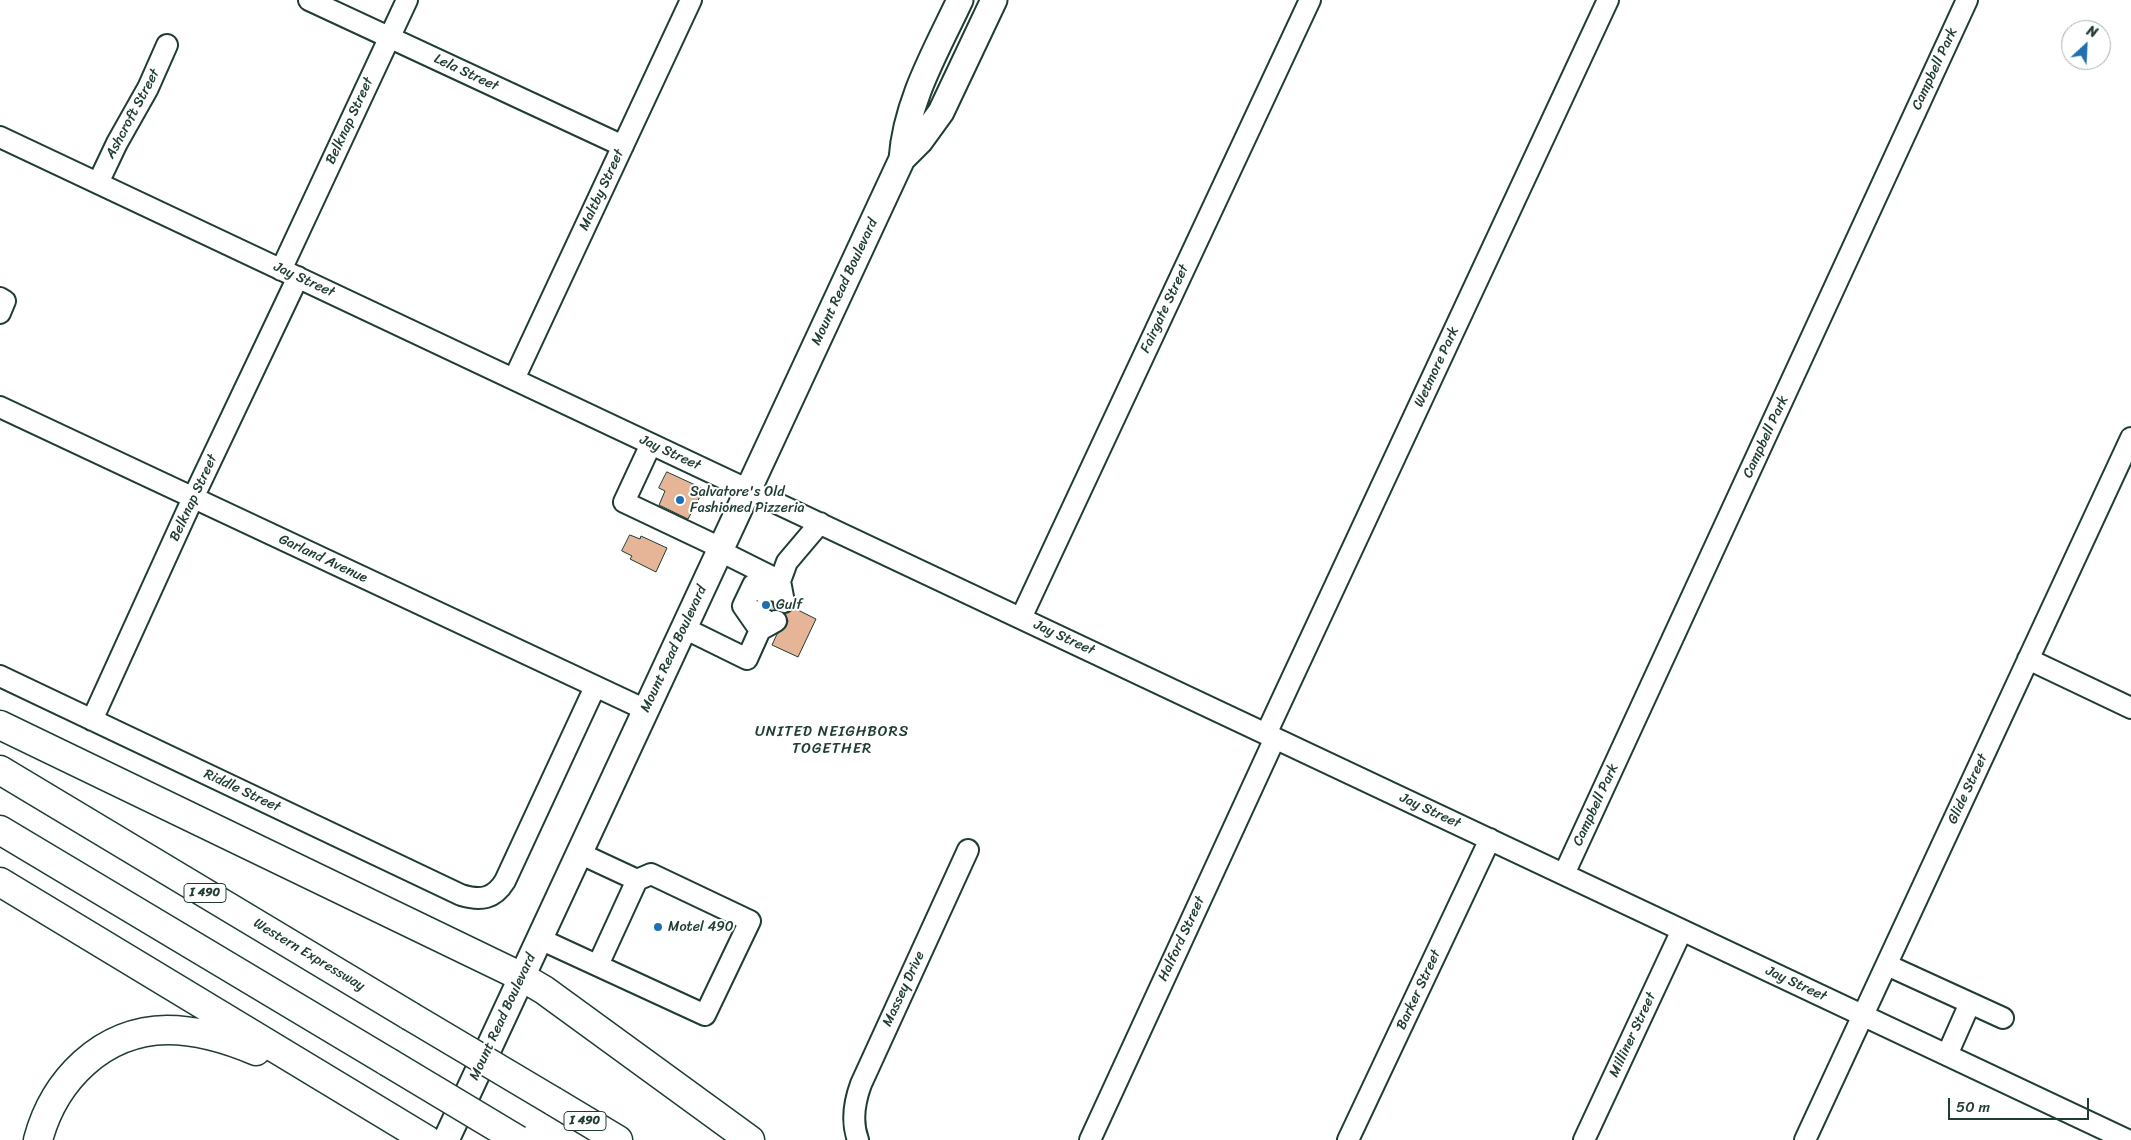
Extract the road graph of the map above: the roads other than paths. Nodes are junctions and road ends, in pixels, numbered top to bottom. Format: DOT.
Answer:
graph roads {
  1 [pos="309,0"];
  2 [pos="407,0"];
  3 [pos="691,0"];
  4 [pos="960,0"];
  5 [pos="994,0"];
  6 [pos="1310,0"];
  7 [pos="1967,0"];
  8 [pos="1603,2"];
  9 [pos="389,37"];
  10 [pos="167,45"];
  11 [pos="0,137"];
  12 [pos="623,146"];
  13 [pos="902,159"];
  14 [pos="98,183"];
  15 [pos="289,273"];
  16 [pos="0,298"];
  17 [pos="0,313"];
  18 [pos="514,379"];
  19 [pos="0,407"];
  20 [pos="2131,438"];
  21 [pos="651,444"];
  22 [pos="748,490"];
  23 [pos="193,498"];
  24 [pos="820,524"];
  25 [pos="720,550"];
  26 [pos="776,593"];
  27 [pos="1021,618"];
  28 [pos="684,628"];
  29 [pos="2028,659"];
  30 [pos="0,676"];
  31 [pos="595,687"];
  32 [pos="2131,708"];
  33 [pos="646,710"];
  34 [pos="92,720"];
  35 [pos="0,725"];
  36 [pos="1271,736"];
  37 [pos="0,770"];
  38 [pos="0,830"];
  39 [pos="1490,839"];
  40 [pos="968,850"];
  41 [pos="579,853"];
  42 [pos="1564,874"];
  43 [pos="636,880"];
  44 [pos="0,882"];
  45 [pos="1682,930"];
  46 [pos="540,939"];
  47 [pos="1887,964"];
  48 [pos="598,965"];
  49 [pos="522,977"];
  50 [pos="1970,1003"];
  51 [pos="1863,1015"];
  52 [pos="2002,1018"];
  53 [pos="1947,1054"];
  54 [pos="368,1104"];
  55 [pos="857,1136"];
  56 [pos="38,1140"];
  57 [pos="427,1140"];
  58 [pos="446,1140"];
  59 [pos="518,1140"];
  60 [pos="618,1140"];
  61 [pos="750,1140"];
  62 [pos="1090,1140"];
  63 [pos="1348,1140"];
  64 [pos="1584,1140"];
  65 [pos="1805,1140"];
  66 [pos="2127,1140"];
  1 -- 9 [label="street, Lela Street"];
  2 -- 9 [label="street, Belknap Street"];
  3 -- 12 [label="street, Maltby Street"];
  4 -- 13 [label="main road, Mount Read Boulevard"];
  5 -- 13 [label="main road, Mount Read Boulevard"];
  6 -- 27 [label="street, Fairgate Street"];
  7 -- 42 [label="street, Campbell Park"];
  8 -- 36 [label="street, Wetmore Park"];
  9 -- 12 [label="street, Lela Street"];
  9 -- 15 [label="street, Belknap Street"];
  10 -- 14 [label="street, Ashcroft Street"];
  11 -- 14 [label="street, Jay Street"];
  12 -- 18 [label="street, Maltby Street"];
  13 -- 22 [label="main road, Mount Read Boulevard"];
  14 -- 15 [label="street, Jay Street"];
  15 -- 18 [label="street, Jay Street"];
  15 -- 23 [label="street, Belknap Street"];
  16 -- 17 [label="street"];
  18 -- 21 [label="street, Jay Street"];
  19 -- 23 [label="street, Garland Avenue"];
  20 -- 29 [label="street, Glide Street"];
  21 -- 22 [label="street, Jay Street"];
  21 -- 25 [label="street"];
  22 -- 24 [label="street, Jay Street"];
  22 -- 25 [label="main road, Mount Read Boulevard"];
  23 -- 31 [label="street, Garland Avenue"];
  23 -- 34 [label="street, Belknap Street"];
  24 -- 26 [label="street"];
  24 -- 27 [label="street, Jay Street"];
  25 -- 26 [label="street"];
  25 -- 28 [label="main road, Mount Read Boulevard"];
  26 -- 28 [label="street"];
  27 -- 36 [label="street, Jay Street"];
  28 -- 33 [label="main road, Mount Read Boulevard"];
  29 -- 32 [label="street"];
  29 -- 47 [label="street, Glide Street"];
  30 -- 34 [label="street, Riddle Street"];
  31 -- 33 [label="street, Garland Avenue"];
  31 -- 34 [label="street, Riddle Street"];
  33 -- 41 [label="main road, Mount Read Boulevard"];
  35 -- 49 [label="highway"];
  36 -- 39 [label="street, Jay Street"];
  36 -- 62 [label="street, Halford Street"];
  37 -- 60 [label="highway, Western Expressway / I 490, bridge"];
  38 -- 59 [label="highway, bridge"];
  39 -- 42 [label="street, Jay Street"];
  39 -- 63 [label="street, Barker Street"];
  40 -- 55 [label="street, Massey Drive"];
  41 -- 43 [label="street"];
  41 -- 46 [label="main road, Mount Read Boulevard"];
  42 -- 45 [label="street, Jay Street"];
  43 -- 48 [label="street"];
  43 -- 48 [label="street"];
  44 -- 54 [label="highway"];
  45 -- 51 [label="street, Jay Street"];
  45 -- 64 [label="street, Milliner Street"];
  46 -- 48 [label="street"];
  46 -- 49 [label="main road, Mount Read Boulevard"];
  47 -- 50 [label="street"];
  47 -- 51 [label="street, Glide Street"];
  49 -- 58 [label="main road, Mount Read Boulevard"];
  49 -- 61 [label="highway"];
  50 -- 52 [label="street"];
  50 -- 53 [label="street"];
  51 -- 53 [label="street, Jay Street"];
  51 -- 65 [label="street, Glide Street"];
  53 -- 66 [label="street, Jay Street"];
  54 -- 56 [label="highway"];
  54 -- 57 [label="highway"];
}
